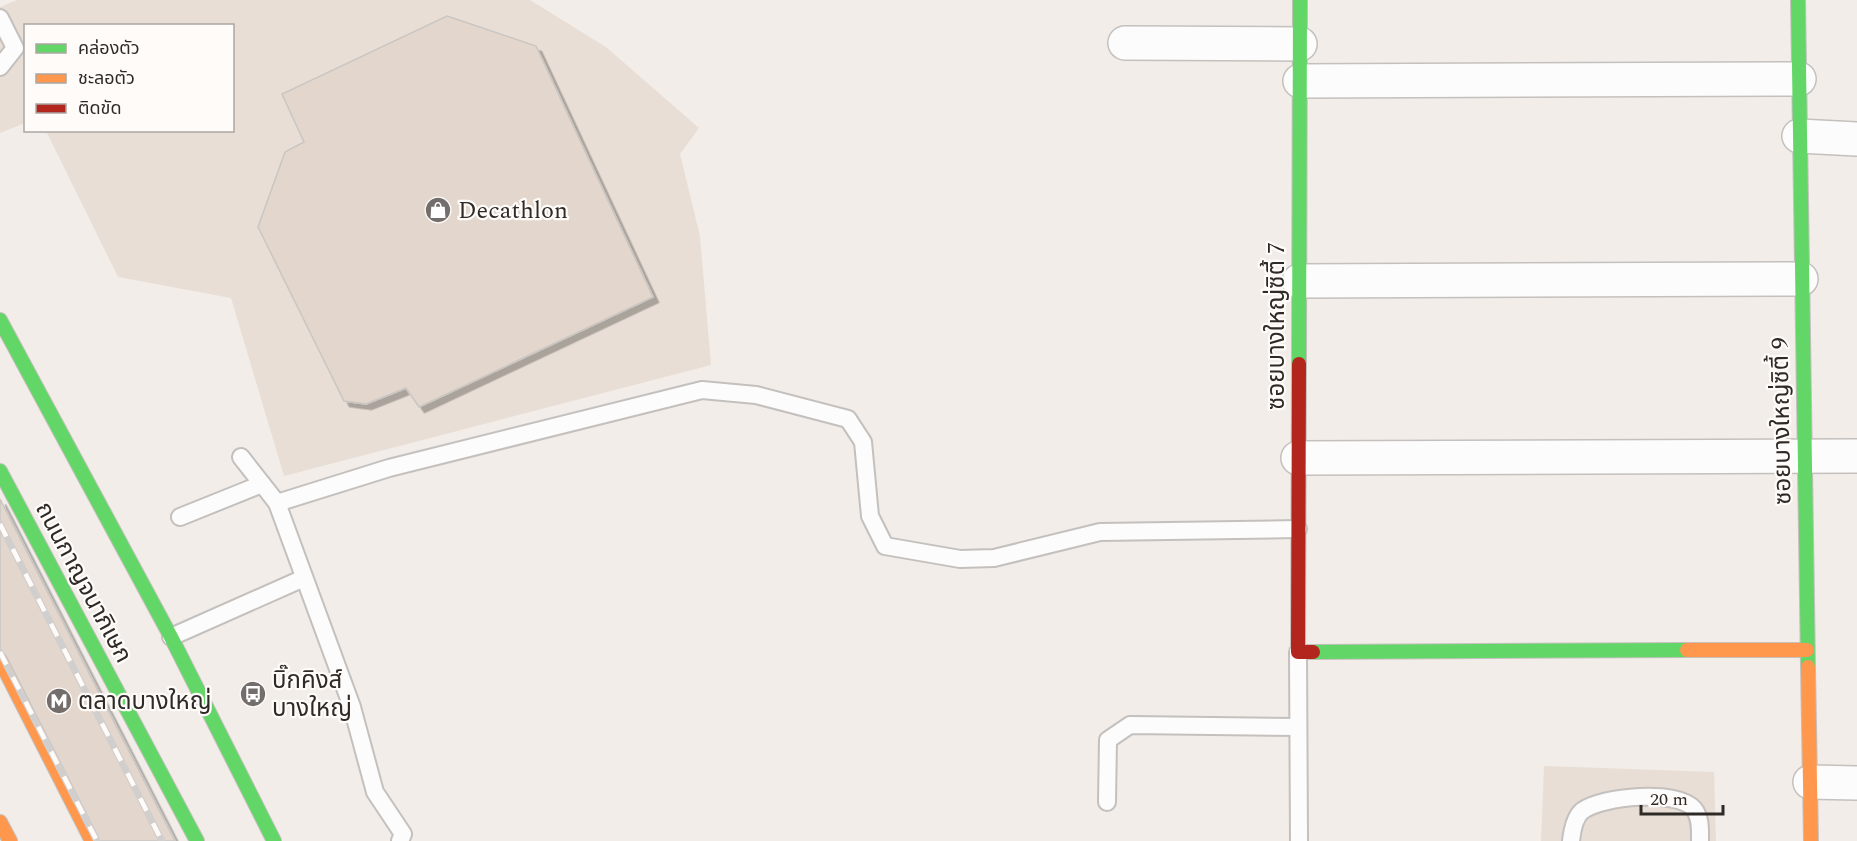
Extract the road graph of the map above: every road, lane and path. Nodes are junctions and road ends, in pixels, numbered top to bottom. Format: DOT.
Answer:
graph roads {
  1 [pos="1300,0"];
  2 [pos="1798,0"];
  3 [pos="0,18"];
  4 [pos="1125,43"];
  5 [pos="1300,44"];
  6 [pos="0,67"];
  7 [pos="1799,79"];
  8 [pos="1300,81"];
  9 [pos="1799,136"];
  10 [pos="1857,139"];
  11 [pos="1802,279"];
  12 [pos="1299,282"];
  13 [pos="0,320"];
  14 [pos="1804,455"];
  15 [pos="1857,456"];
  16 [pos="241,457"];
  17 [pos="1298,458"];
  18 [pos="0,471"];
  19 [pos="262,484"];
  20 [pos="277,503"];
  21 [pos="180,517"];
  22 [pos="1298,529"];
  23 [pos="304,578"];
  24 [pos="171,637"];
  25 [pos="1807,650"];
  26 [pos="1298,652"];
  27 [pos="0,660"];
  28 [pos="1298,727"];
  29 [pos="1810,782"];
  30 [pos="1857,783"];
  31 [pos="1107,802"];
  32 [pos="0,822"];
  33 [pos="10,841"];
  34 [pos="92,841"];
  35 [pos="197,841"];
  36 [pos="274,841"];
  37 [pos="399,841"];
  38 [pos="1299,841"];
  39 [pos="1571,841"];
  40 [pos="1700,841"];
  41 [pos="1811,841"];
  1 -- 5 [label="main road, ซอยบางใหญ่ซิตี้ 7"];
  2 -- 7 [label="main road, ซอยบางใหญ่ซิตี้ 9"];
  3 -- 6 [label="lane"];
  4 -- 5 [label="street"];
  5 -- 8 [label="main road, ซอยบางใหญ่ซิตี้ 7"];
  7 -- 8 [label="street"];
  7 -- 9 [label="main road, ซอยบางใหญ่ซิตี้ 9"];
  8 -- 12 [label="main road, ซอยบางใหญ่ซิตี้ 7"];
  9 -- 10 [label="street"];
  9 -- 11 [label="main road, ซอยบางใหญ่ซิตี้ 9"];
  11 -- 12 [label="street"];
  11 -- 14 [label="main road, ซอยบางใหญ่ซิตี้ 9"];
  12 -- 17 [label="main road, ซอยบางใหญ่ซิตี้ 7"];
  13 -- 24 [label="main road"];
  14 -- 15 [label="street"];
  14 -- 17 [label="street"];
  14 -- 25 [label="main road, ซอยบางใหญ่ซิตี้ 9"];
  16 -- 19 [label="lane"];
  17 -- 22 [label="main road, ซอยบางใหญ่ซิตี้ 7"];
  18 -- 35 [label="main road, ถนนกาญจนาภิเษก"];
  19 -- 20 [label="lane"];
  19 -- 21 [label="lane"];
  20 -- 22 [label="lane"];
  20 -- 23 [label="lane"];
  22 -- 26 [label="main road, ซอยบางใหญ่ซิตี้ 7"];
  23 -- 24 [label="lane"];
  23 -- 37 [label="lane"];
  24 -- 36 [label="main road"];
  25 -- 26 [label="main road"];
  25 -- 29 [label="main road, ซอยบางใหญ่ซิตี้ 9"];
  26 -- 28 [label="lane"];
  27 -- 34 [label="main road"];
  28 -- 31 [label="lane"];
  28 -- 38 [label="lane"];
  29 -- 30 [label="street"];
  29 -- 41 [label="main road, ซอยบางใหญ่ซิตี้ 9"];
  32 -- 33 [label="main road"];
  39 -- 40 [label="lane"];
}
